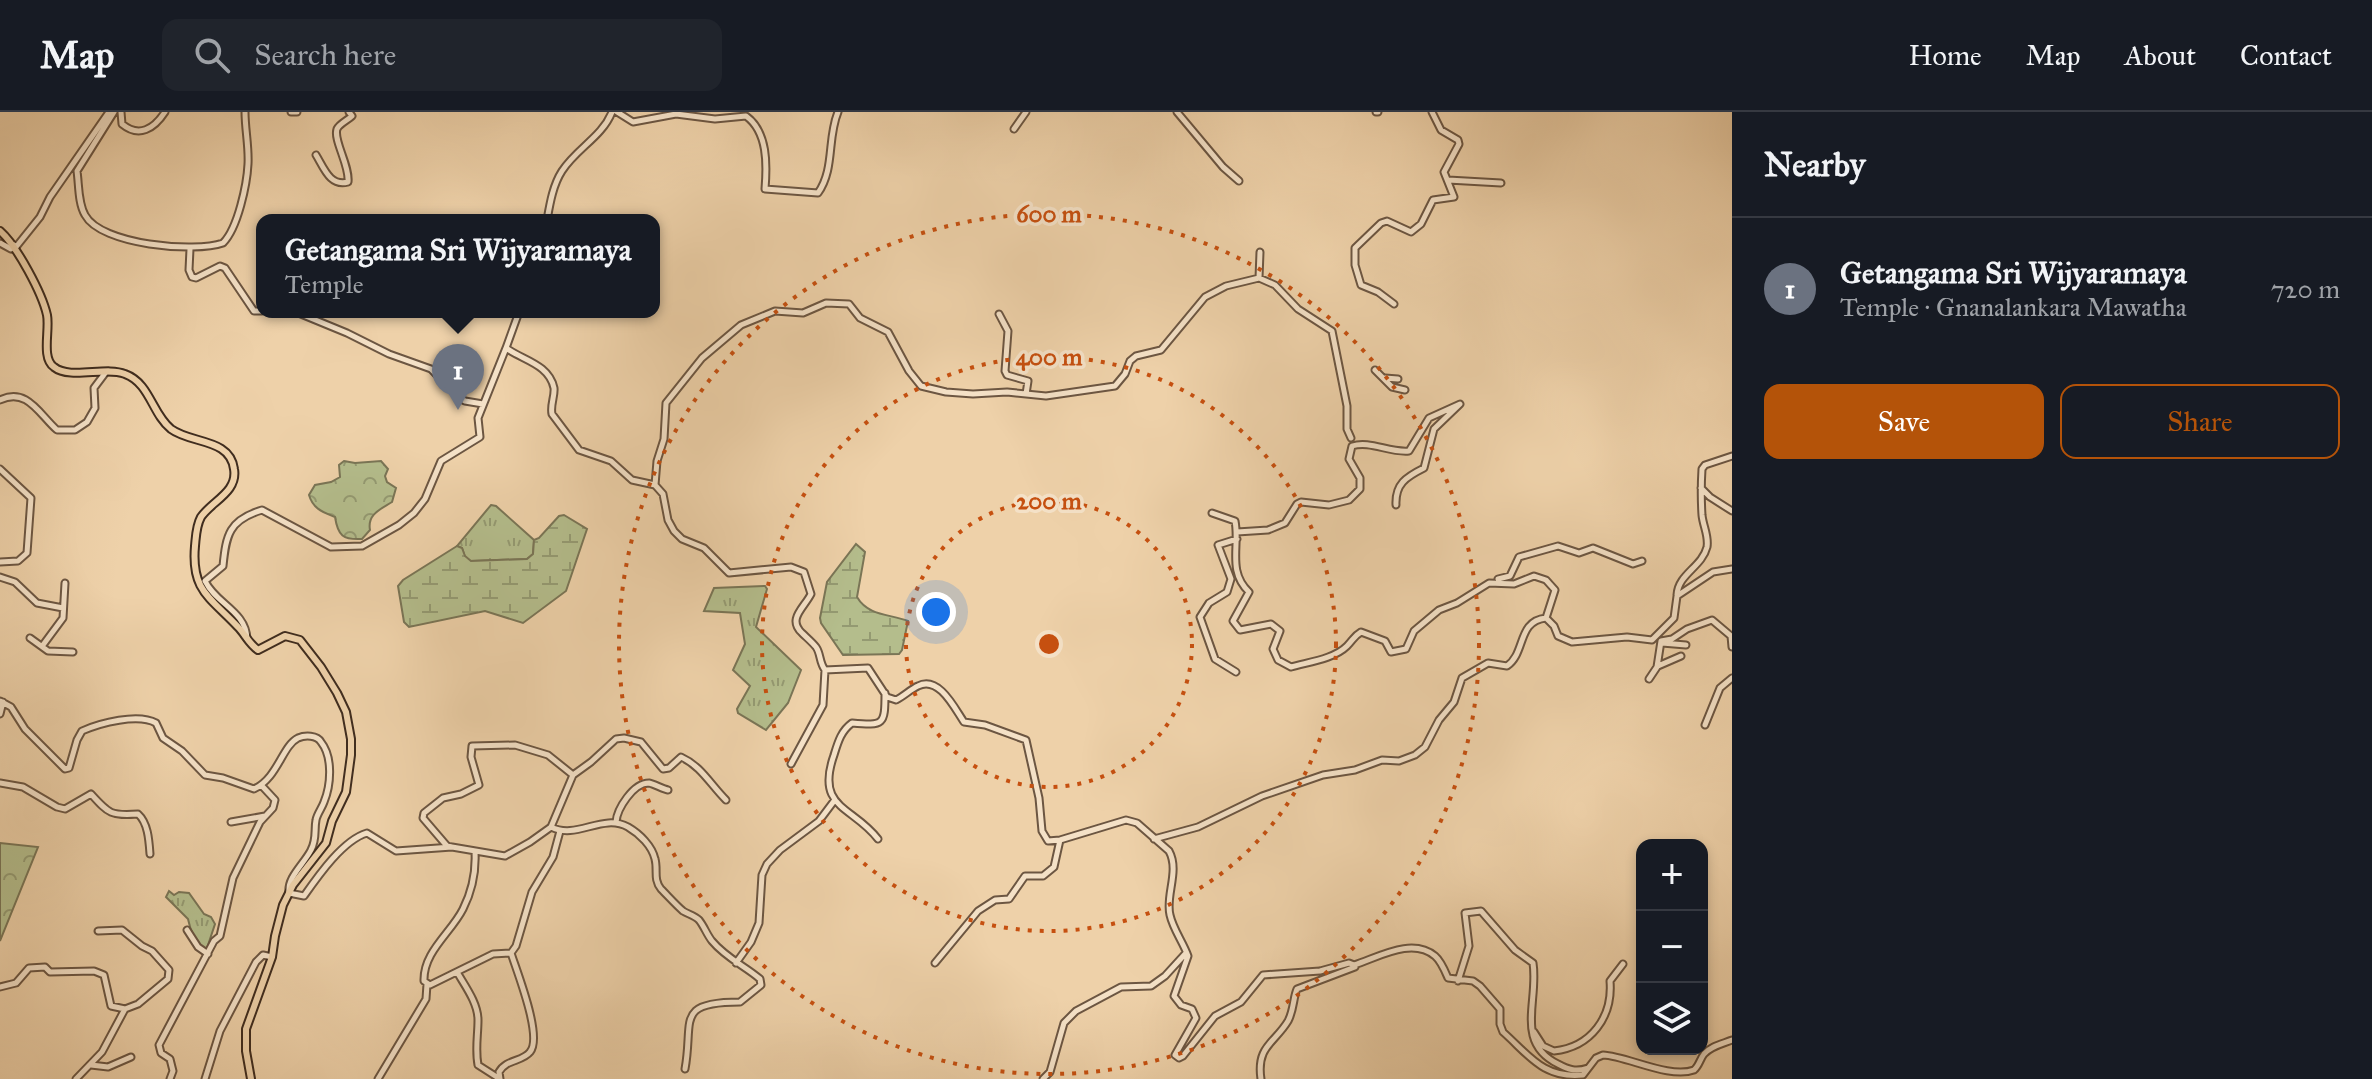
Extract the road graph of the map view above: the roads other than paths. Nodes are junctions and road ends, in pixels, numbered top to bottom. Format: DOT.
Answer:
graph roads {
  1 [pos="111,112"];
  2 [pos="121,112"];
  3 [pos="165,112"];
  4 [pos="245,112"];
  5 [pos="349,112"];
  6 [pos="614,112"];
  7 [pos="838,112"];
  8 [pos="1026,112"];
  9 [pos="1177,112"];
  10 [pos="1432,112"];
  11 [pos="1014,129"];
  12 [pos="316,155"];
  13 [pos="1447,180"];
  14 [pos="1239,181"];
  15 [pos="1501,183"];
  16 [pos="548,214"];
  17 [pos="0,231"];
  18 [pos="0,243"];
  19 [pos="15,246"];
  20 [pos="190,249"];
  21 [pos="1260,252"];
  22 [pos="1259,278"];
  23 [pos="1394,304"];
  24 [pos="256,311"];
  25 [pos="999,314"];
  26 [pos="311,318"];
  27 [pos="517,318"];
  28 [pos="506,348"];
  29 [pos="1375,370"];
  30 [pos="106,372"];
  31 [pos="1384,378"];
  32 [pos="1398,379"];
  33 [pos="1405,390"];
  34 [pos="1026,394"];
  35 [pos="0,400"];
  36 [pos="483,404"];
  37 [pos="1351,438"];
  38 [pos="1732,456"];
  39 [pos="0,469"];
  40 [pos="655,485"];
  41 [pos="1701,487"];
  42 [pos="1396,505"];
  43 [pos="1732,511"];
  44 [pos="1212,513"];
  45 [pos="1238,535"];
  46 [pos="1642,561"];
  47 [pos="0,562"];
  48 [pos="1732,569"];
  49 [pos="0,577"];
  50 [pos="1494,581"];
  51 [pos="65,583"];
  52 [pos="1677,596"];
  53 [pos="63,608"];
  54 [pos="1546,618"];
  55 [pos="30,638"];
  56 [pos="247,639"];
  57 [pos="1652,640"];
  58 [pos="1661,642"];
  59 [pos="43,645"];
  60 [pos="1686,645"];
  61 [pos="1732,647"];
  62 [pos="73,652"];
  63 [pos="1681,656"];
  64 [pos="1657,667"];
  65 [pos="825,670"];
  66 [pos="1236,672"];
  67 [pos="1732,678"];
  68 [pos="1649,679"];
  69 [pos="885,692"];
  70 [pos="1,702"];
  71 [pos="0,714"];
  72 [pos="1705,725"];
  73 [pos="791,764"];
  74 [pos="573,775"];
  75 [pos="0,783"];
  76 [pos="262,786"];
  77 [pos="668,790"];
  78 [pos="726,800"];
  79 [pos="834,801"];
  80 [pos="265,816"];
  81 [pos="231,822"];
  82 [pos="616,822"];
  83 [pos="551,827"];
  84 [pos="560,831"];
  85 [pos="878,839"];
  86 [pos="1154,839"];
  87 [pos="1060,840"];
  88 [pos="452,847"];
  89 [pos="475,852"];
  90 [pos="150,854"];
  91 [pos="289,893"];
  92 [pos="187,930"];
  93 [pos="98,931"];
  94 [pos="1186,952"];
  95 [pos="511,953"];
  96 [pos="208,954"];
  97 [pos="272,957"];
  98 [pos="736,963"];
  99 [pos="935,963"];
  100 [pos="1623,964"];
  101 [pos="1354,965"];
  102 [pos="457,972"];
  103 [pos="1458,981"];
  104 [pos="427,984"];
  105 [pos="0,987"];
  106 [pos="125,1009"];
  107 [pos="1531,1028"];
  108 [pos="1732,1040"];
  109 [pos="131,1057"];
  110 [pos="91,1065"];
  111 [pos="1589,1068"];
  112 [pos="685,1069"];
  113 [pos="76,1079"];
  114 [pos="170,1079"];
  115 [pos="205,1079"];
  116 [pos="251,1079"];
  117 [pos="378,1079"];
  118 [pos="500,1079"];
  119 [pos="1043,1079"];
  120 [pos="1261,1079"];
  1 -- 19 [label="street"];
  1 -- 20 [label="street"];
  2 -- 3 [label="street"];
  4 -- 20 [label="street"];
  5 -- 12 [label="street"];
  6 -- 7 [label="street"];
  6 -- 16 [label="street"];
  8 -- 11 [label="street"];
  9 -- 14 [label="street"];
  10 -- 13 [label="street"];
  13 -- 15 [label="street"];
  13 -- 23 [label="street"];
  17 -- 19 [label="main road"];
  18 -- 19 [label="street"];
  19 -- 30 [label="main road"];
  20 -- 24 [label="street"];
  21 -- 22 [label="street"];
  22 -- 34 [label="street"];
  22 -- 37 [label="street"];
  25 -- 34 [label="street"];
  26 -- 36 [label="street"];
  27 -- 28 [label="street"];
  28 -- 36 [label="street"];
  28 -- 40 [label="street"];
  29 -- 31 [label="street"];
  30 -- 35 [label="street"];
  30 -- 56 [label="main road"];
  31 -- 32 [label="street"];
  31 -- 33 [label="street"];
  34 -- 40 [label="street"];
  36 -- 56 [label="street"];
  38 -- 41 [label="street"];
  39 -- 47 [label="street"];
  40 -- 65 [label="street"];
  41 -- 43 [label="street"];
  41 -- 52 [label="street"];
  42 -- 45 [label="street"];
  44 -- 45 [label="street"];
  45 -- 50 [label="street"];
  45 -- 66 [label="street"];
  46 -- 50 [label="street"];
  48 -- 52 [label="street"];
  49 -- 53 [label="street"];
  50 -- 54 [label="street"];
  51 -- 53 [label="street"];
  52 -- 57 [label="street"];
  53 -- 59 [label="street"];
  54 -- 57 [label="street"];
  54 -- 86 [label="street"];
  55 -- 59 [label="street"];
  56 -- 91 [label="main road"];
  57 -- 58 [label="street"];
  58 -- 60 [label="street"];
  58 -- 61 [label="street"];
  58 -- 64 [label="street"];
  59 -- 62 [label="street"];
  63 -- 64 [label="street"];
  64 -- 68 [label="street"];
  65 -- 69 [label="street"];
  65 -- 73 [label="street"];
  67 -- 72 [label="street"];
  69 -- 79 [label="street"];
  69 -- 87 [label="street"];
  70 -- 71 [label="street"];
  70 -- 76 [label="street"];
  74 -- 78 [label="street"];
  74 -- 83 [label="street"];
  74 -- 88 [label="street"];
  75 -- 90 [label="street"];
  76 -- 80 [label="street"];
  76 -- 91 [label="street"];
  77 -- 82 [label="street"];
  79 -- 85 [label="street"];
  79 -- 98 [label="street"];
  80 -- 81 [label="street"];
  80 -- 96 [label="street"];
  82 -- 84 [label="street"];
  82 -- 98 [label="street"];
  83 -- 84 [label="street"];
  83 -- 89 [label="street"];
  84 -- 95 [label="street"];
  86 -- 87 [label="street"];
  86 -- 94 [label="street"];
  87 -- 99 [label="street"];
  88 -- 89 [label="street"];
  88 -- 91 [label="street"];
  89 -- 104 [label="street"];
  91 -- 97 [label="main road"];
  92 -- 96 [label="street"];
  93 -- 106 [label="street"];
  94 -- 101 [label="street"];
  94 -- 119 [label="street"];
  95 -- 102 [label="street"];
  95 -- 118 [label="street"];
  96 -- 114 [label="street"];
  97 -- 115 [label="street"];
  97 -- 116 [label="main road"];
  98 -- 112 [label="street"];
  100 -- 107 [label="street"];
  101 -- 103 [label="street"];
  101 -- 120 [label="street"];
  102 -- 104 [label="street"];
  102 -- 118 [label="street"];
  103 -- 107 [label="street"];
  103 -- 111 [label="street"];
  104 -- 117 [label="street"];
  105 -- 106 [label="street"];
  106 -- 110 [label="street"];
  107 -- 111 [label="street"];
  108 -- 111 [label="street"];
  109 -- 110 [label="street"];
  110 -- 113 [label="street"];
}
